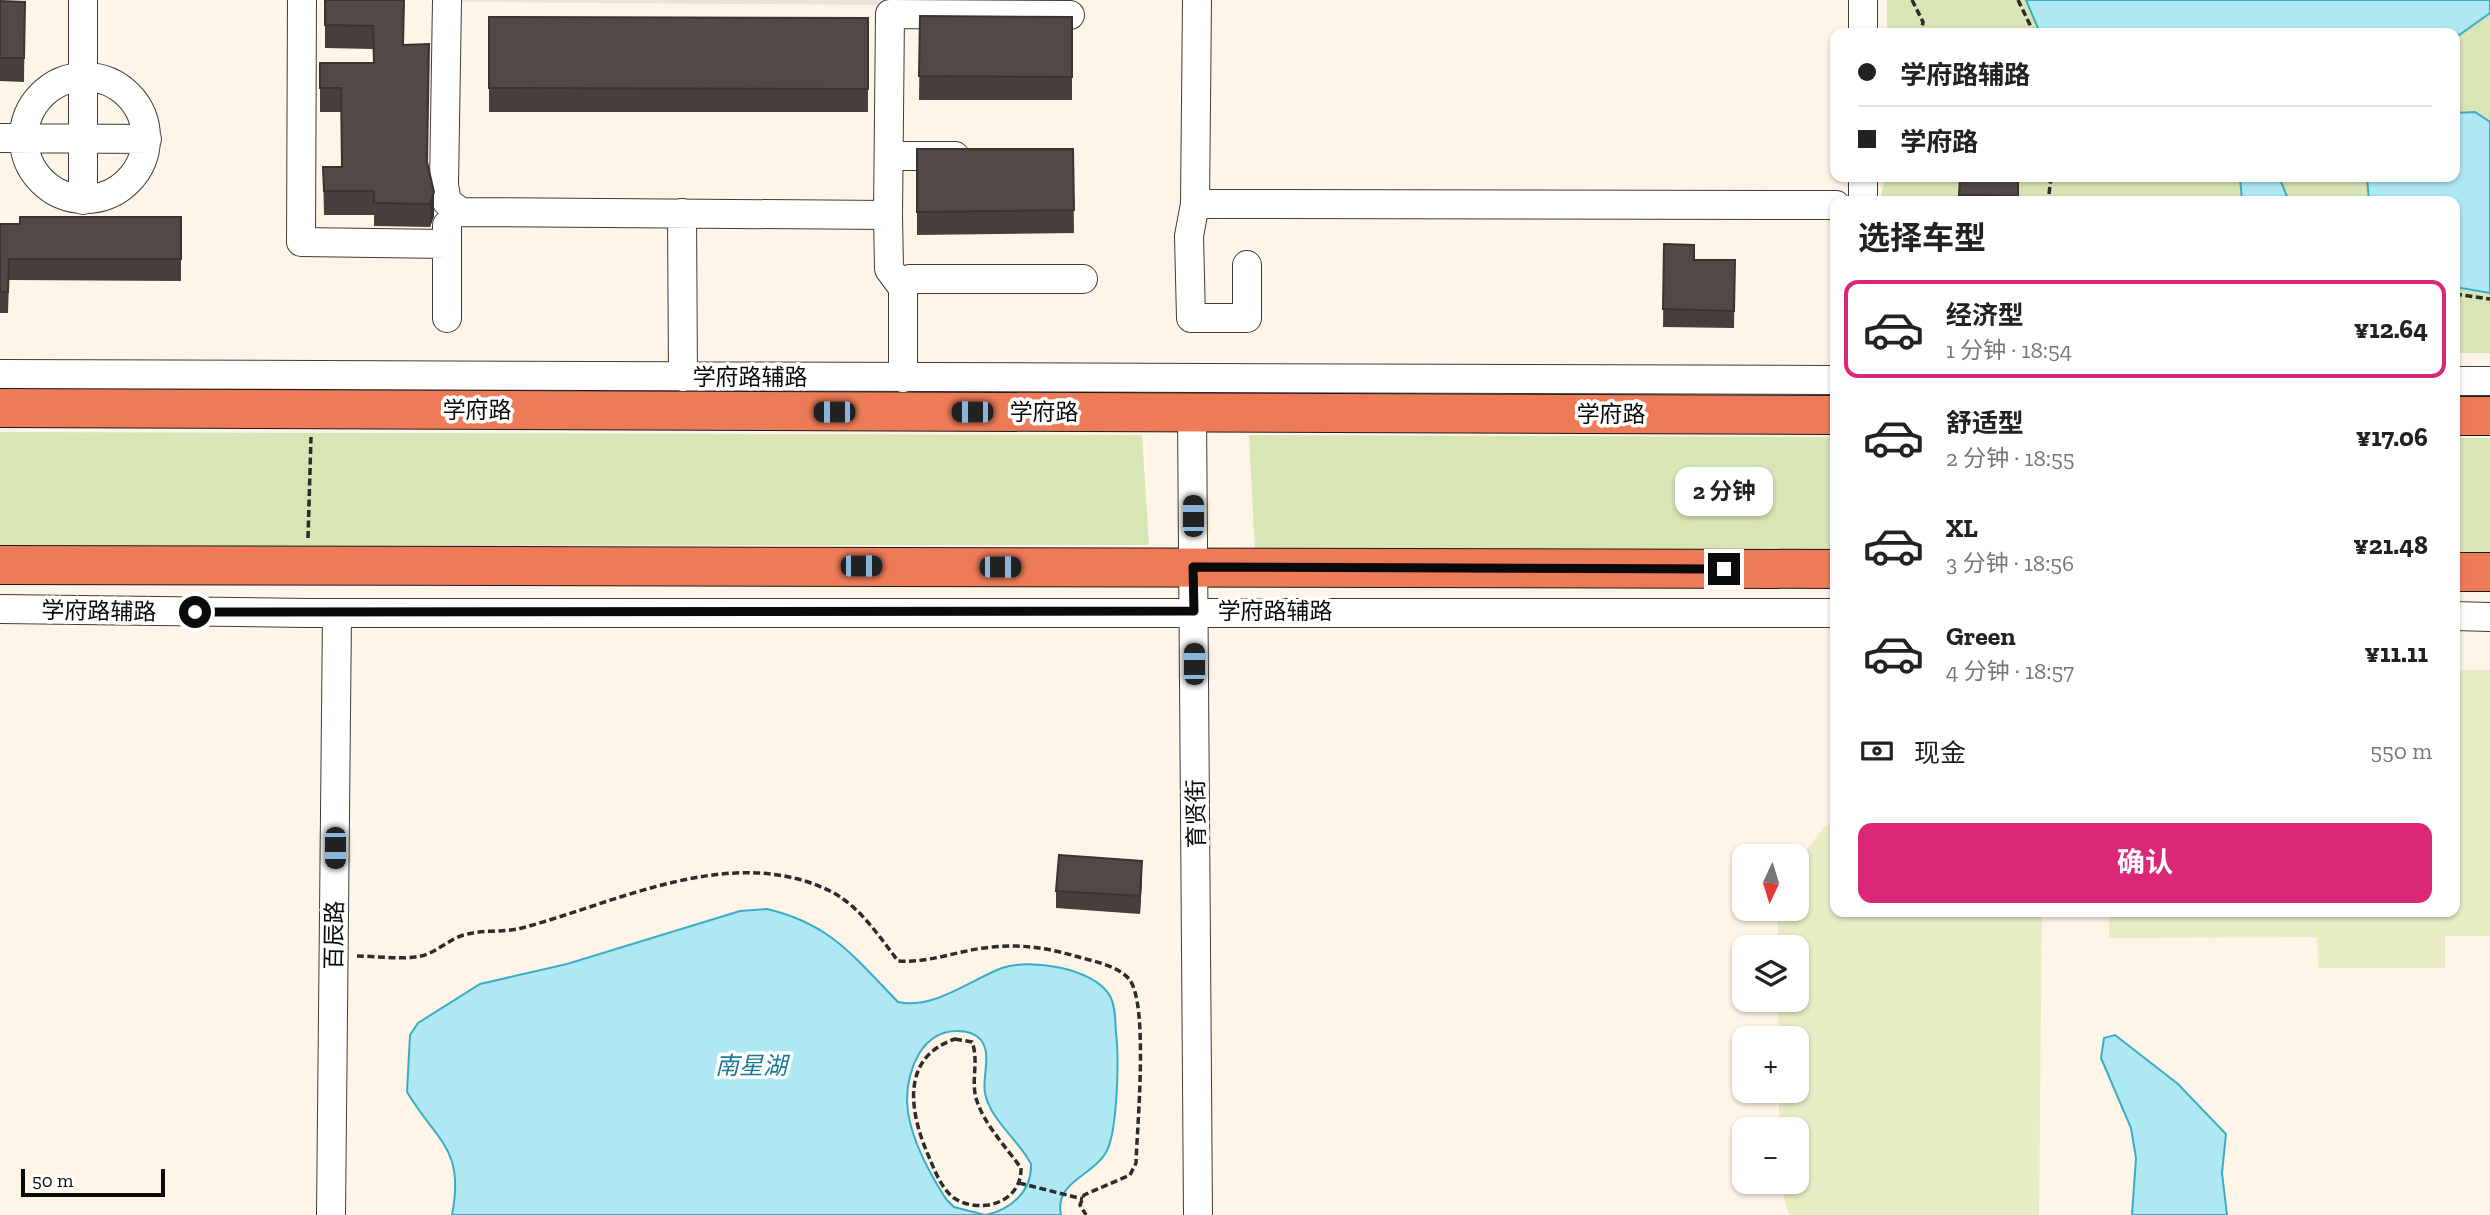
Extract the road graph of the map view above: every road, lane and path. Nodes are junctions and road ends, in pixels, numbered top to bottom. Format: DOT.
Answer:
graph roads {
  1 [pos="83,0"];
  2 [pos="302,0"];
  3 [pos="447,0"];
  4 [pos="1197,0"];
  5 [pos="1863,0"];
  6 [pos="1912,0"];
  7 [pos="2018,0"];
  8 [pos="890,7"];
  9 [pos="1070,15"];
  10 [pos="1863,28"];
  11 [pos="1922,28"];
  12 [pos="2032,28"];
  13 [pos="83,77"];
  14 [pos="12,138"];
  15 [pos="83,139"];
  16 [pos="146,139"];
  17 [pos="889,156"];
  18 [pos="983,156"];
  19 [pos="2050,182"];
  20 [pos="2049,194"];
  21 [pos="83,200"];
  22 [pos="447,202"];
  23 [pos="1195,204"];
  24 [pos="1830,205"];
  25 [pos="682,214"];
  26 [pos="888,215"];
  27 [pos="447,244"];
  28 [pos="1247,265"];
  29 [pos="1083,279"];
  30 [pos="904,288"];
  31 [pos="2460,295"];
  32 [pos="2490,299"];
  33 [pos="447,318"];
  34 [pos="0,374"];
  35 [pos="683,377"];
  36 [pos="903,378"];
  37 [pos="1830,380"];
  38 [pos="2460,381"];
  39 [pos="2490,381"];
  40 [pos="0,408"];
  41 [pos="312,410"];
  42 [pos="1192,413"];
  43 [pos="1830,415"];
  44 [pos="2460,416"];
  45 [pos="2490,416"];
  46 [pos="0,565"];
  47 [pos="308,565"];
  48 [pos="1193,567"];
  49 [pos="1830,569"];
  50 [pos="2460,572"];
  51 [pos="2490,572"];
  52 [pos="0,609"];
  53 [pos="1194,611"];
  54 [pos="337,613"];
  55 [pos="1830,613"];
  56 [pos="2460,616"];
  57 [pos="2490,617"];
  58 [pos="334,955"];
  59 [pos="1021,1184"];
  60 [pos="1080,1199"];
  61 [pos="331,1215"];
  62 [pos="1086,1215"];
  63 [pos="1198,1215"];
  1 -- 13 [label="street"];
  2 -- 27 [label="street"];
  3 -- 22 [label="street"];
  4 -- 23 [label="street"];
  5 -- 10 [label="street"];
  6 -- 11 [label="path"];
  7 -- 12 [label="path"];
  8 -- 9 [label="street"];
  8 -- 17 [label="street"];
  13 -- 14 [label="street"];
  13 -- 15 [label="street"];
  13 -- 16 [label="street"];
  14 -- 15 [label="street"];
  14 -- 21 [label="street"];
  15 -- 16 [label="street"];
  15 -- 21 [label="street"];
  16 -- 21 [label="street"];
  17 -- 18 [label="street"];
  17 -- 26 [label="street"];
  19 -- 20 [label="path"];
  22 -- 25 [label="street"];
  22 -- 27 [label="street"];
  23 -- 24 [label="street"];
  23 -- 28 [label="street"];
  25 -- 26 [label="street"];
  25 -- 35 [label="street"];
  26 -- 30 [label="street"];
  27 -- 33 [label="street"];
  29 -- 30 [label="street"];
  30 -- 36 [label="street"];
  31 -- 32 [label="path"];
  34 -- 35 [label="street, 学府路辅路"];
  35 -- 36 [label="street, 学府路辅路"];
  36 -- 37 [label="street, 学府路辅路"];
  38 -- 39 [label="street"];
  40 -- 41 [label="highway, 学府路"];
  41 -- 42 [label="highway, 学府路"];
  41 -- 47 [label="path"];
  42 -- 43 [label="highway, 学府路"];
  42 -- 48 [label="street, 育贤街"];
  44 -- 45 [label="highway"];
  46 -- 47 [label="highway"];
  47 -- 48 [label="highway"];
  48 -- 49 [label="highway"];
  48 -- 53 [label="street, 育贤街"];
  50 -- 51 [label="highway"];
  52 -- 54 [label="street, 学府路辅路"];
  53 -- 54 [label="street, 学府路辅路"];
  53 -- 55 [label="street, 学府路辅路"];
  53 -- 63 [label="street, 育贤街"];
  54 -- 58 [label="street, 百辰路"];
  56 -- 57 [label="street"];
  58 -- 60 [label="path"];
  58 -- 61 [label="street, 百辰路"];
  59 -- 59 [label="path"];
  59 -- 60 [label="path"];
  60 -- 62 [label="path"];
}
